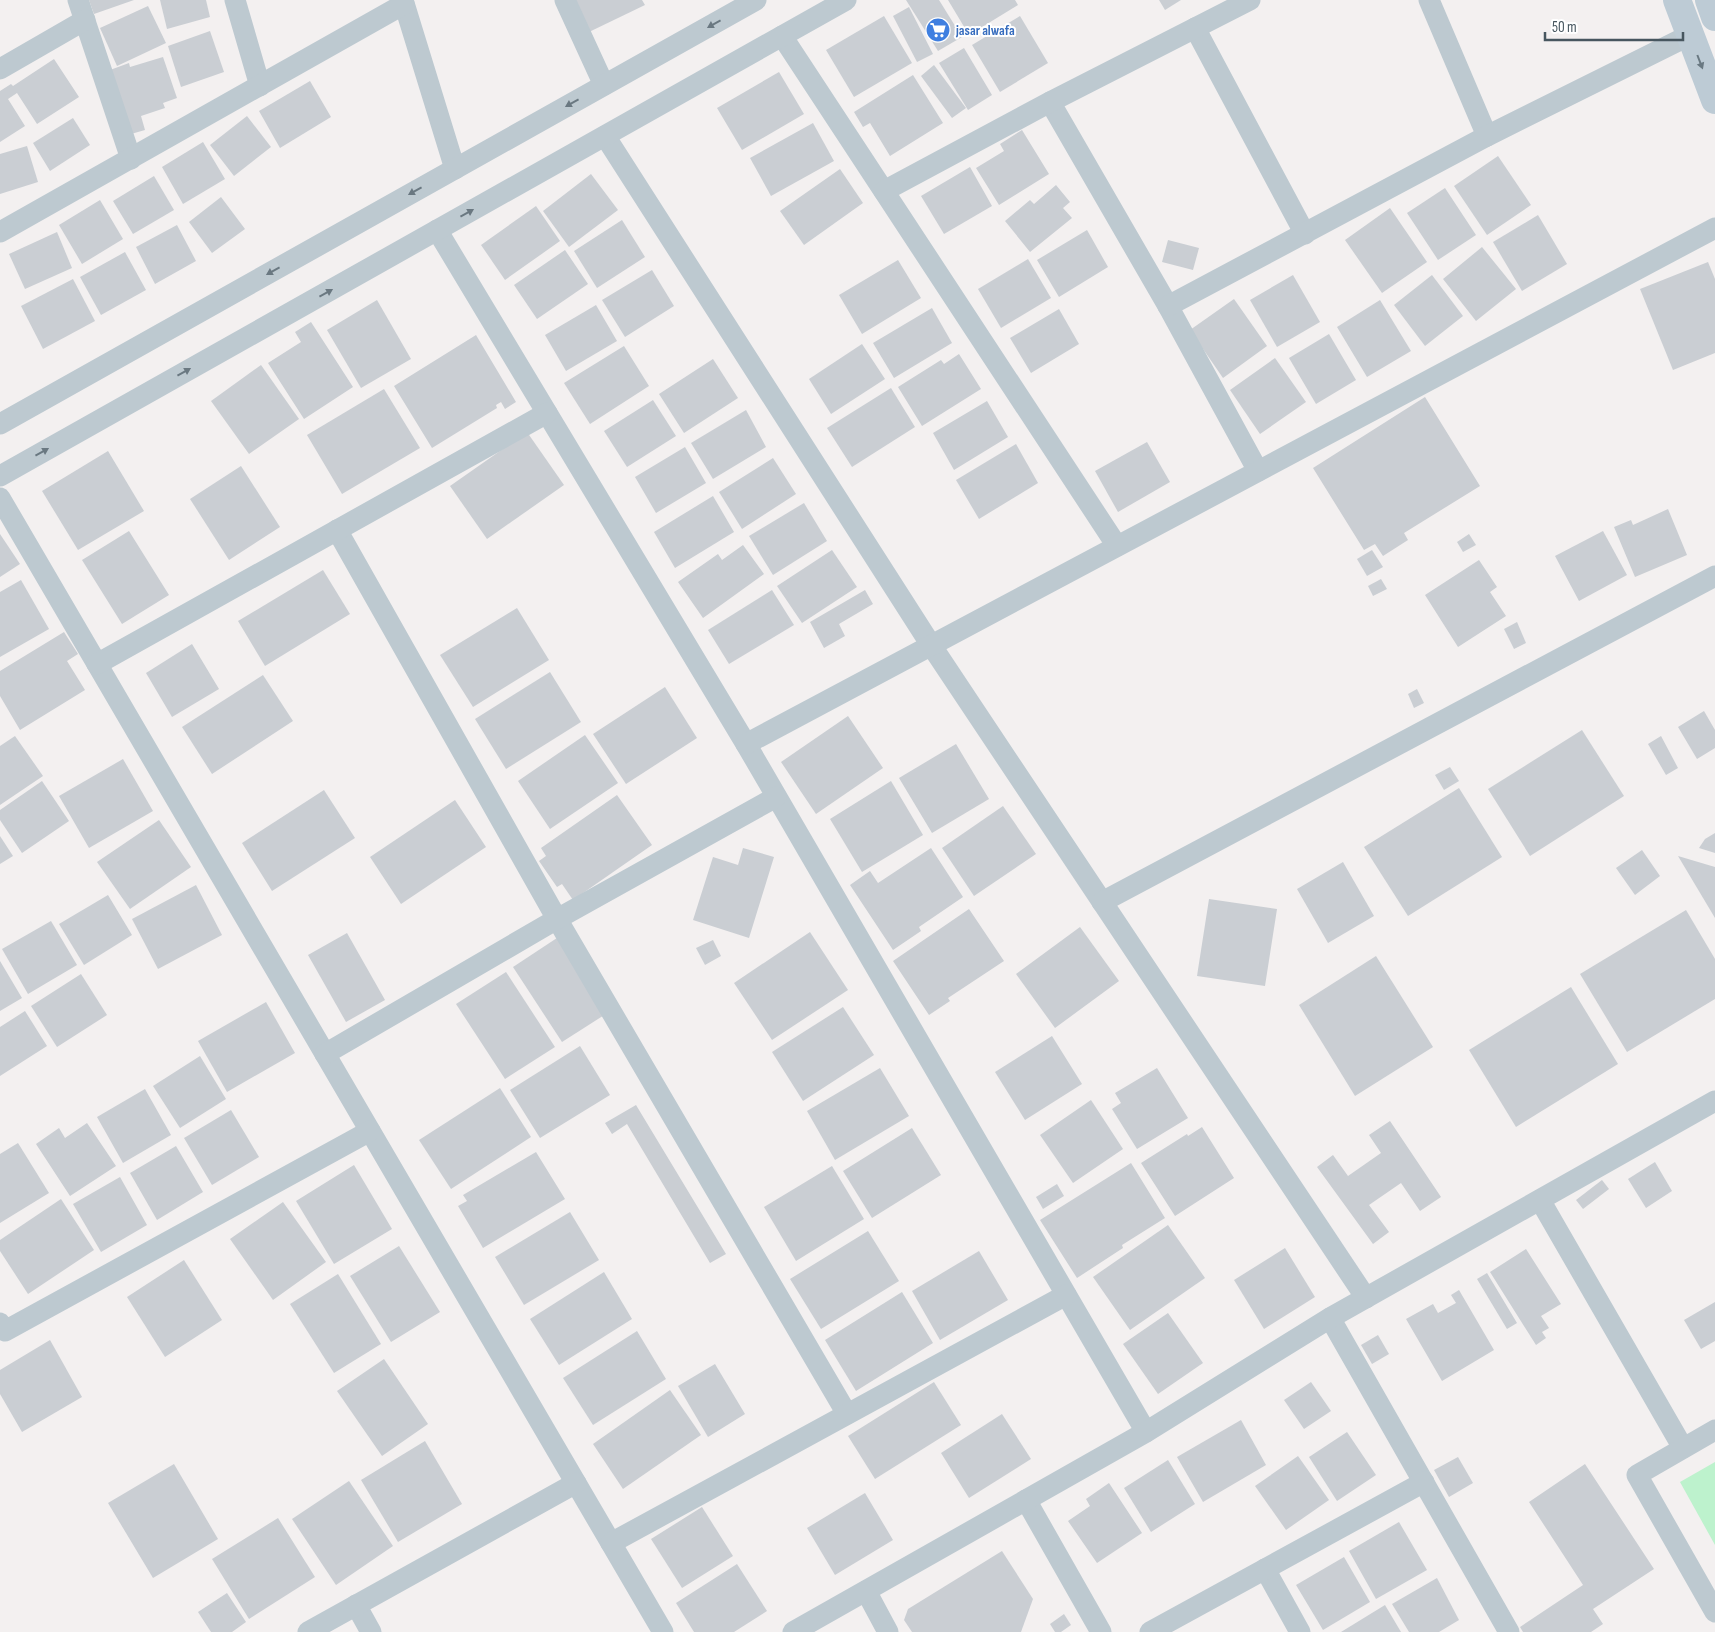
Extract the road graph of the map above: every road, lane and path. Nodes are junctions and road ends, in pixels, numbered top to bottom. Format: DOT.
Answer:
graph roads {
  1 [pos="78,0"];
  2 [pos="235,0"];
  3 [pos="565,0"];
  4 [pos="756,0"];
  5 [pos="846,0"];
  6 [pos="1250,0"];
  7 [pos="1429,0"];
  8 [pos="1677,0"];
  9 [pos="1709,0"];
  10 [pos="404,2"];
  11 [pos="1715,17"];
  12 [pos="85,20"];
  13 [pos="1195,28"];
  14 [pos="1690,35"];
  15 [pos="782,36"];
  16 [pos="0,69"];
  17 [pos="604,85"];
  18 [pos="260,86"];
  19 [pos="1715,100"];
  20 [pos="1050,102"];
  21 [pos="605,136"];
  22 [pos="1487,136"];
  23 [pos="131,159"];
  24 [pos="455,169"];
  25 [pos="884,191"];
  26 [pos="1715,228"];
  27 [pos="437,230"];
  28 [pos="0,232"];
  29 [pos="1305,234"];
  30 [pos="1168,306"];
  31 [pos="547,413"];
  32 [pos="0,424"];
  33 [pos="1258,471"];
  34 [pos="0,476"];
  35 [pos="0,498"];
  36 [pos="337,530"];
  37 [pos="1117,546"];
  38 [pos="1715,576"];
  39 [pos="931,646"];
  40 [pos="98,664"];
  41 [pos="746,744"];
  42 [pos="776,797"];
  43 [pos="1102,902"];
  44 [pos="557,919"];
  45 [pos="325,1054"];
  46 [pos="1715,1101"];
  47 [pos="370,1131"];
  48 [pos="1540,1200"];
  49 [pos="1066,1295"];
  50 [pos="1366,1298"];
  51 [pos="1330,1318"];
  52 [pos="0,1323"];
  53 [pos="847,1414"];
  54 [pos="1715,1430"];
  55 [pos="1146,1432"];
  56 [pos="1683,1448"];
  57 [pos="1424,1482"];
  58 [pos="576,1483"];
  59 [pos="1026,1500"];
  60 [pos="611,1543"];
  61 [pos="1265,1569"];
  62 [pos="866,1590"];
  63 [pos="356,1605"];
  64 [pos="1715,1612"];
  65 [pos="308,1632"];
  66 [pos="371,1632"];
  67 [pos="663,1632"];
  68 [pos="793,1632"];
  69 [pos="888,1632"];
  70 [pos="1101,1632"];
  71 [pos="1150,1632"];
  72 [pos="1300,1632"];
  73 [pos="1509,1632"];
  1 -- 12 [label="street"];
  2 -- 18 [label="street"];
  3 -- 17 [label="street"];
  4 -- 17 [label="street, one-way"];
  5 -- 15 [label="street"];
  6 -- 13 [label="street"];
  7 -- 22 [label="street"];
  8 -- 14 [label="main road"];
  9 -- 11 [label="main road"];
  10 -- 18 [label="street"];
  10 -- 24 [label="street"];
  12 -- 16 [label="street"];
  12 -- 23 [label="street"];
  13 -- 20 [label="street"];
  13 -- 29 [label="street"];
  14 -- 19 [label="main road, one-way"];
  14 -- 22 [label="street"];
  15 -- 21 [label="street"];
  15 -- 25 [label="street"];
  17 -- 24 [label="street, one-way"];
  18 -- 23 [label="street"];
  20 -- 25 [label="street"];
  20 -- 30 [label="street"];
  27 -- 21 [label="street, one-way"];
  21 -- 39 [label="street"];
  22 -- 29 [label="street"];
  23 -- 28 [label="street"];
  24 -- 32 [label="street, one-way"];
  25 -- 37 [label="street"];
  26 -- 33 [label="street"];
  27 -- 31 [label="street"];
  34 -- 27 [label="street, one-way"];
  29 -- 30 [label="street"];
  30 -- 33 [label="street"];
  31 -- 36 [label="street"];
  31 -- 41 [label="street"];
  33 -- 37 [label="street"];
  35 -- 40 [label="street"];
  36 -- 40 [label="street"];
  36 -- 44 [label="street"];
  37 -- 39 [label="street"];
  38 -- 43 [label="street"];
  39 -- 41 [label="street"];
  39 -- 43 [label="street"];
  40 -- 45 [label="street"];
  41 -- 42 [label="street"];
  42 -- 44 [label="street"];
  42 -- 49 [label="street"];
  43 -- 50 [label="street"];
  44 -- 45 [label="street"];
  44 -- 53 [label="street"];
  45 -- 47 [label="street"];
  46 -- 48 [label="street"];
  47 -- 52 [label="street"];
  47 -- 58 [label="street"];
  48 -- 50 [label="street"];
  48 -- 56 [label="street"];
  49 -- 53 [label="street"];
  49 -- 55 [label="street"];
  50 -- 51 [label="street"];
  51 -- 55 [label="street"];
  51 -- 57 [label="street"];
  53 -- 60 [label="street"];
  54 -- 56 [label="street"];
  55 -- 59 [label="street"];
  56 -- 64 [label="street"];
  57 -- 61 [label="street"];
  57 -- 73 [label="street"];
  58 -- 60 [label="street"];
  58 -- 63 [label="street"];
  59 -- 62 [label="street"];
  59 -- 70 [label="street"];
  60 -- 67 [label="street"];
  61 -- 71 [label="street"];
  61 -- 72 [label="street"];
  62 -- 68 [label="street"];
  62 -- 69 [label="street"];
  63 -- 65 [label="street"];
  63 -- 66 [label="street"];
}
